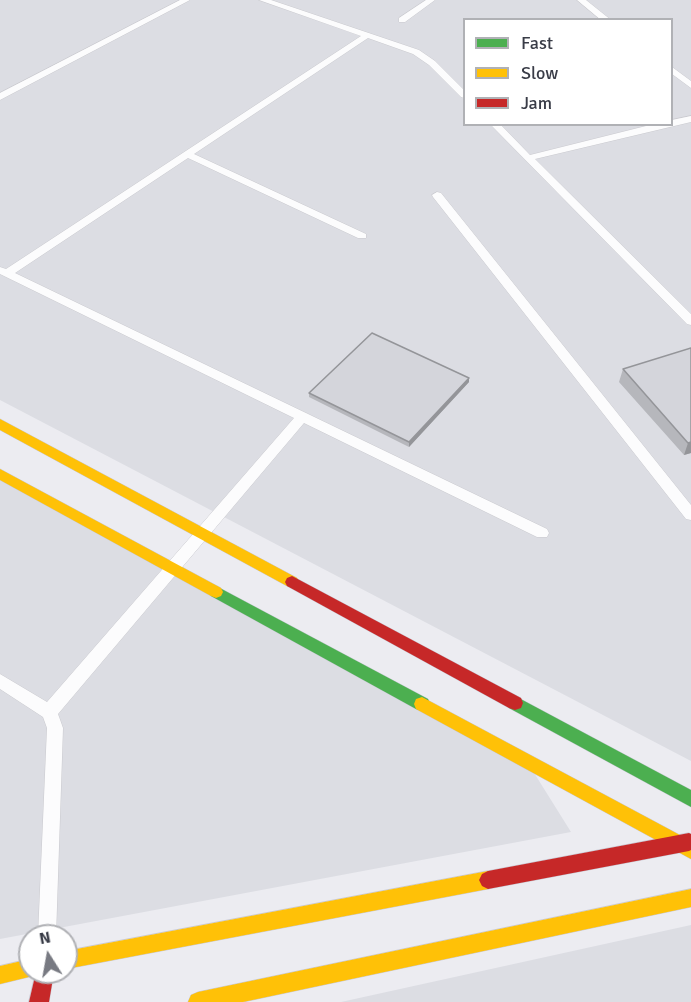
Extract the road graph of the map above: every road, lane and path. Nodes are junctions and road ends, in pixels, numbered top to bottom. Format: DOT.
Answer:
graph roads {
  1 [pos="186,0"];
  2 [pos="263,0"];
  3 [pos="431,0"];
  4 [pos="581,0"];
  5 [pos="604,18"];
  6 [pos="402,20"];
  7 [pos="365,37"];
  8 [pos="673,71"];
  9 [pos="691,85"];
  10 [pos="463,93"];
  11 [pos="0,97"];
  12 [pos="691,119"];
  13 [pos="673,123"];
  14 [pos="496,126"];
  15 [pos="659,126"];
  16 [pos="187,154"];
  17 [pos="528,158"];
  18 [pos="437,195"];
  19 [pos="362,236"];
  20 [pos="4,271"];
  21 [pos="691,321"];
  22 [pos="303,416"];
  23 [pos="0,424"];
  24 [pos="0,474"];
  25 [pos="691,515"];
  26 [pos="542,532"];
  27 [pos="201,535"];
  28 [pos="174,567"];
  29 [pos="0,681"];
  30 [pos="49,712"];
  31 [pos="691,799"];
  32 [pos="688,845"];
  33 [pos="691,898"];
  34 [pos="47,924"];
  35 [pos="78,958"];
  36 [pos="18,971"];
  37 [pos="0,975"];
  38 [pos="43,984"];
  39 [pos="39,1002"];
  40 [pos="198,1002"];
  1 -- 11 [label="lane"];
  2 -- 7 [label="lane"];
  3 -- 6 [label="lane"];
  4 -- 5 [label="lane"];
  7 -- 10 [label="lane"];
  7 -- 16 [label="lane"];
  8 -- 9 [label="lane"];
  12 -- 13 [label="lane"];
  14 -- 17 [label="lane"];
  15 -- 17 [label="lane"];
  16 -- 19 [label="lane"];
  16 -- 20 [label="lane"];
  17 -- 21 [label="lane"];
  18 -- 25 [label="lane"];
  20 -- 22 [label="lane"];
  22 -- 26 [label="lane"];
  22 -- 27 [label="lane"];
  23 -- 27 [label="main road"];
  24 -- 28 [label="main road"];
  27 -- 28 [label="lane"];
  27 -- 31 [label="main road"];
  28 -- 30 [label="lane"];
  28 -- 32 [label="main road"];
  29 -- 30 [label="lane"];
  30 -- 34 [label="lane"];
  32 -- 35 [label="main road"];
  33 -- 40 [label="main road"];
  36 -- 37 [label="main road"];
  38 -- 39 [label="main road"];
}
